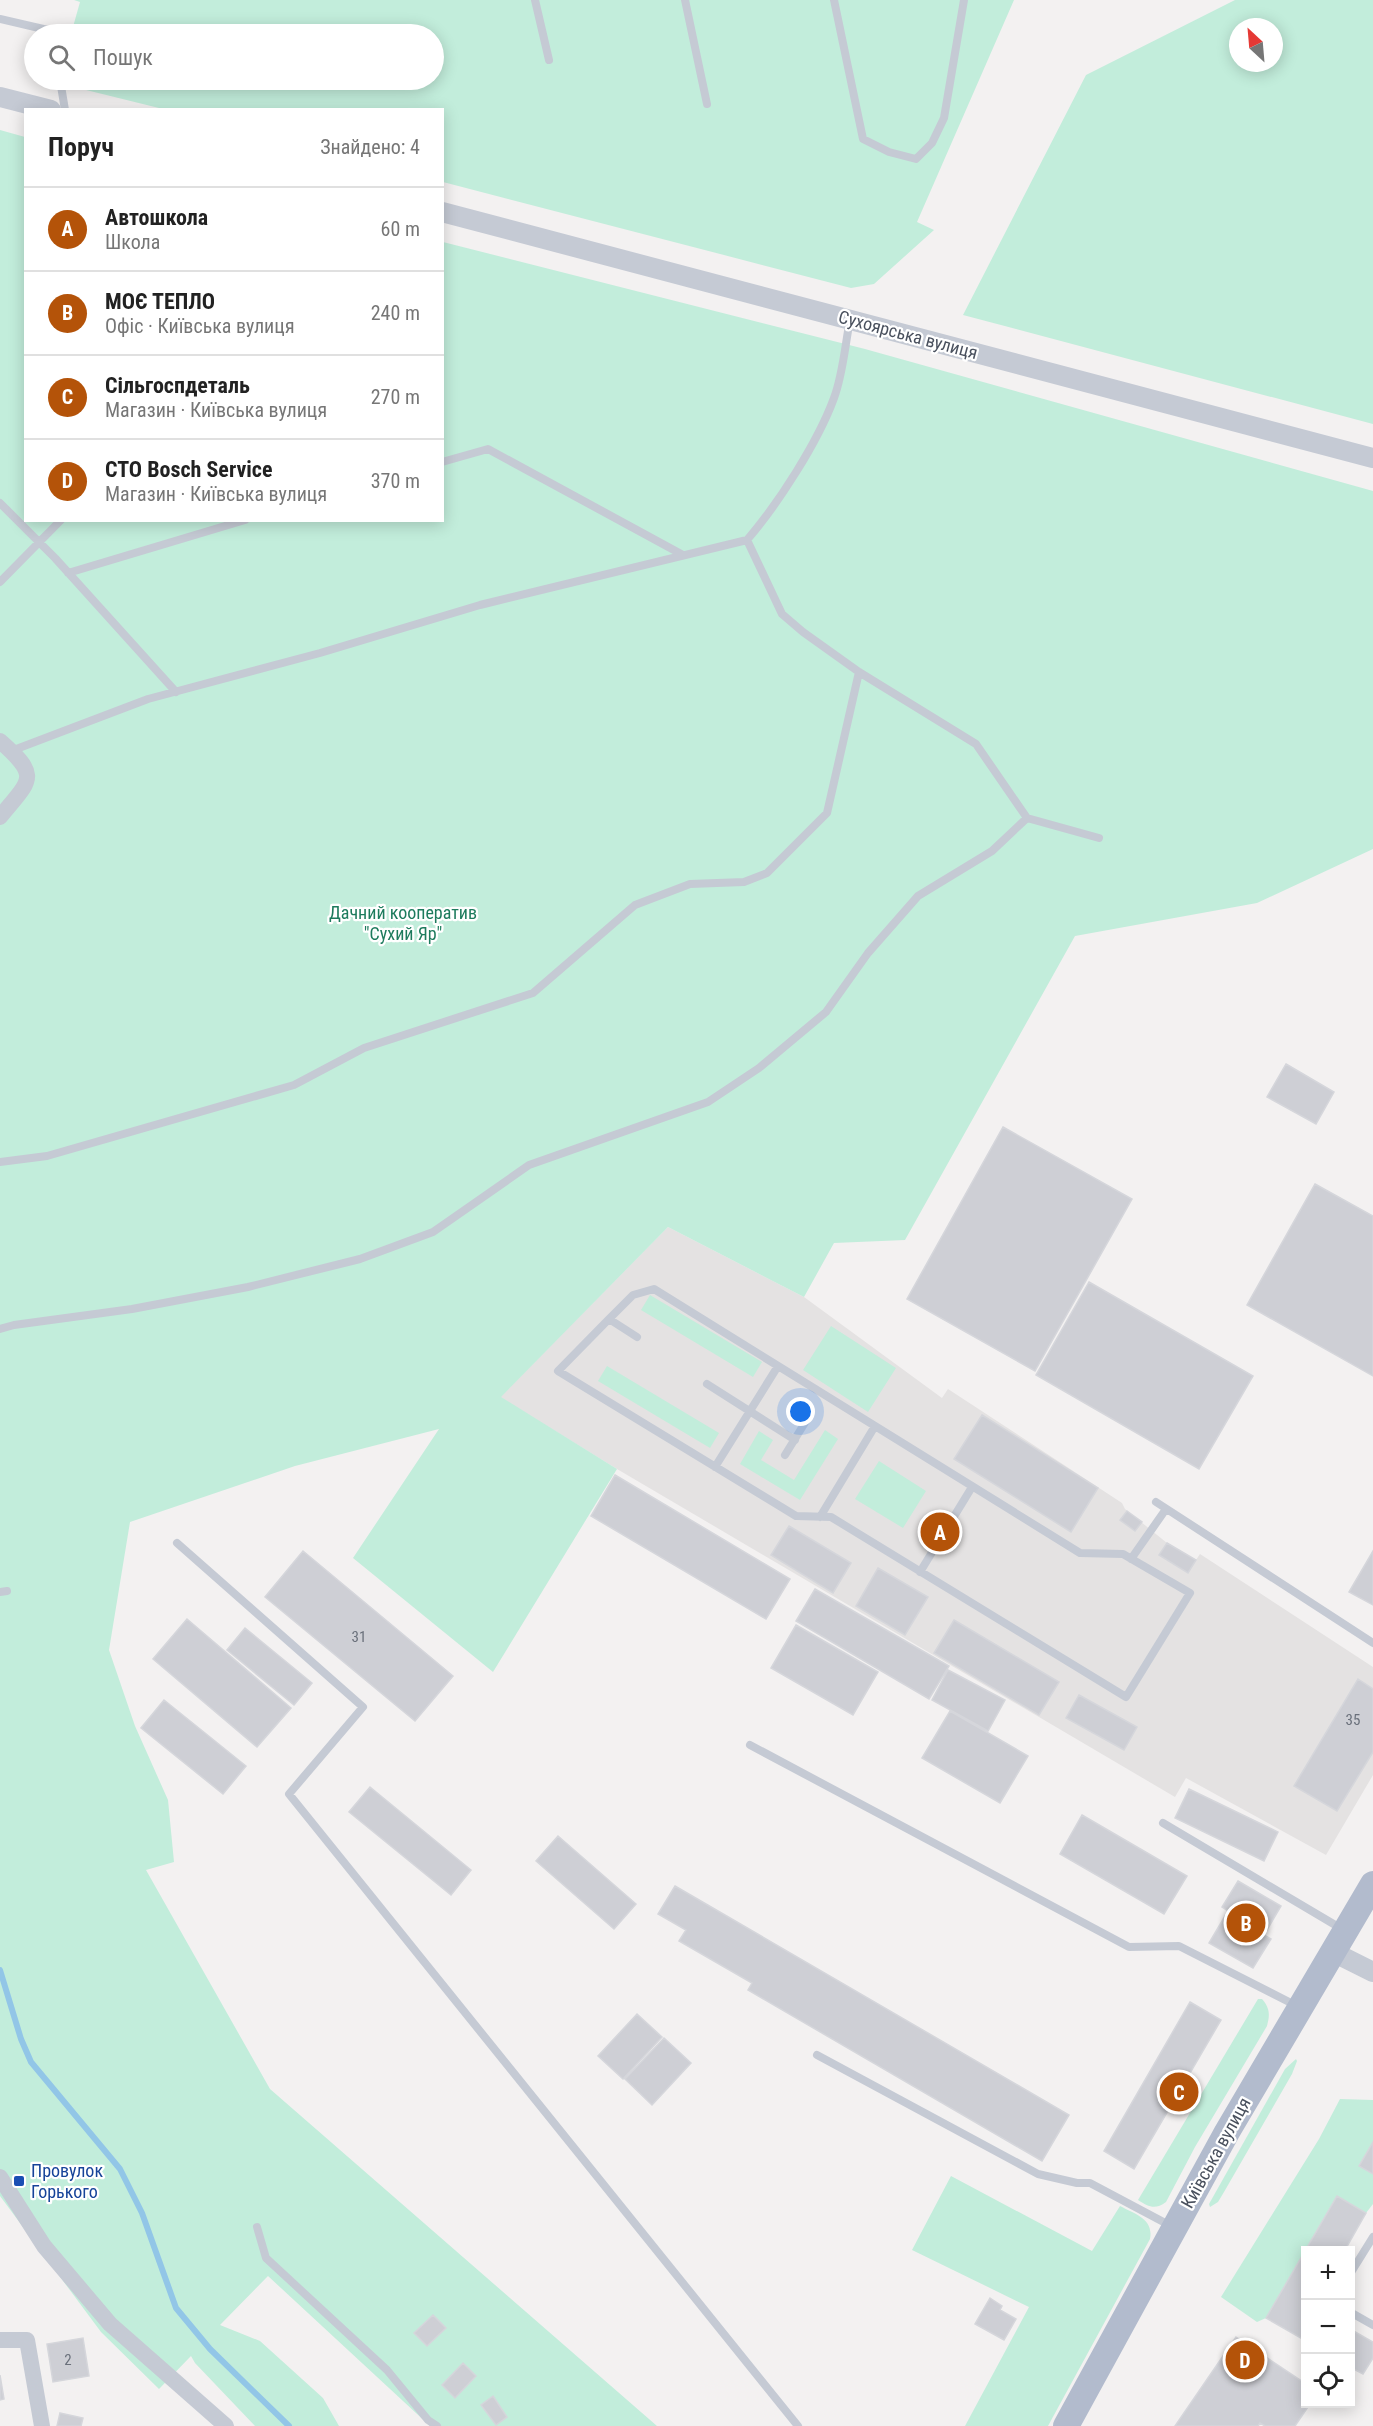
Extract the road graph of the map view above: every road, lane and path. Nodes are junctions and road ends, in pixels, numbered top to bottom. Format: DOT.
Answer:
graph roads {
  1 [pos="535,0"];
  2 [pos="685,0"];
  3 [pos="834,0"];
  4 [pos="964,0"];
  5 [pos="0,19"];
  6 [pos="24,25"];
  7 [pos="549,60"];
  8 [pos="62,90"];
  9 [pos="0,96"];
  10 [pos="707,104"];
  11 [pos="44,108"];
  12 [pos="65,108"];
  13 [pos="444,213"];
  14 [pos="850,320"];
  15 [pos="1373,458"];
  16 [pos="444,461"];
  17 [pos="0,503"];
  18 [pos="59,522"];
  19 [pos="238,522"];
  20 [pos="747,540"];
  21 [pos="38,542"];
  22 [pos="683,555"];
  23 [pos="68,573"];
  24 [pos="0,582"];
  25 [pos="859,672"];
  26 [pos="176,692"];
  27 [pos="6,746"];
  28 [pos="0,817"];
  29 [pos="1027,818"];
  30 [pos="1099,838"];
  31 [pos="0,1162"];
  32 [pos="609,1319"];
  33 [pos="0,1329"];
  34 [pos="637,1336"];
  35 [pos="778,1366"];
  36 [pos="707,1384"];
  37 [pos="750,1411"];
  38 [pos="806,1421"];
  39 [pos="875,1426"];
  40 [pos="795,1440"];
  41 [pos="785,1455"];
  42 [pos="715,1467"];
  43 [pos="972,1487"];
  44 [pos="1156,1502"];
  45 [pos="1166,1509"];
  46 [pos="820,1517"];
  47 [pos="177,1544"];
  48 [pos="1131,1559"];
  49 [pos="920,1572"];
  50 [pos="1373,1643"];
  51 [pos="750,1745"];
  52 [pos="1163,1823"];
  53 [pos="1373,1884"];
  54 [pos="1339,1942"];
  55 [pos="1373,1972"];
  56 [pos="1300,2008"];
  57 [pos="817,2055"];
  58 [pos="0,2177"];
  59 [pos="257,2227"];
  60 [pos="1174,2228"];
  61 [pos="1373,2237"];
  62 [pos="1355,2266"];
  63 [pos="1355,2315"];
  64 [pos="1373,2325"];
  65 [pos="0,2340"];
  66 [pos="42,2426"];
  67 [pos="226,2426"];
  68 [pos="437,2426"];
  69 [pos="798,2426"];
  70 [pos="1066,2426"];
  1 -- 7 [label="lane"];
  2 -- 10 [label="lane"];
  3 -- 4 [label="lane"];
  5 -- 6 [label="lane"];
  8 -- 12 [label="lane"];
  9 -- 11 [label="street"];
  13 -- 14 [label="street, Сухоярська вулиця"];
  14 -- 15 [label="street, Сухоярська вулиця"];
  14 -- 20 [label="lane"];
  16 -- 22 [label="lane"];
  17 -- 21 [label="lane"];
  18 -- 21 [label="lane"];
  19 -- 23 [label="lane"];
  20 -- 22 [label="lane"];
  20 -- 25 [label="lane"];
  21 -- 23 [label="lane"];
  21 -- 24 [label="lane"];
  22 -- 26 [label="lane"];
  23 -- 26 [label="lane"];
  25 -- 29 [label="lane"];
  25 -- 31 [label="lane"];
  26 -- 27 [label="lane"];
  27 -- 28 [label="street"];
  29 -- 30 [label="lane"];
  29 -- 33 [label="lane"];
  32 -- 34 [label="lane"];
  32 -- 35 [label="lane"];
  32 -- 42 [label="lane"];
  35 -- 37 [label="lane"];
  35 -- 39 [label="lane"];
  36 -- 37 [label="lane"];
  37 -- 40 [label="lane"];
  37 -- 42 [label="lane"];
  38 -- 40 [label="lane"];
  39 -- 43 [label="lane"];
  39 -- 46 [label="lane"];
  40 -- 41 [label="lane"];
  42 -- 46 [label="lane"];
  43 -- 48 [label="lane"];
  43 -- 49 [label="lane"];
  44 -- 45 [label="lane"];
  45 -- 48 [label="lane"];
  45 -- 50 [label="lane"];
  46 -- 49 [label="lane"];
  47 -- 69 [label="lane"];
  48 -- 49 [label="lane"];
  51 -- 56 [label="lane"];
  52 -- 54 [label="lane"];
  53 -- 54 [label="main road, Київська вулиця"];
  54 -- 55 [label="street"];
  54 -- 56 [label="main road, Київська вулиця"];
  56 -- 60 [label="main road, Київська вулиця"];
  57 -- 60 [label="lane"];
  58 -- 67 [label="street"];
  59 -- 68 [label="lane"];
  60 -- 70 [label="main road, Київська вулиця"];
  61 -- 62 [label="lane"];
  63 -- 64 [label="lane"];
  65 -- 66 [label="street"];
}
